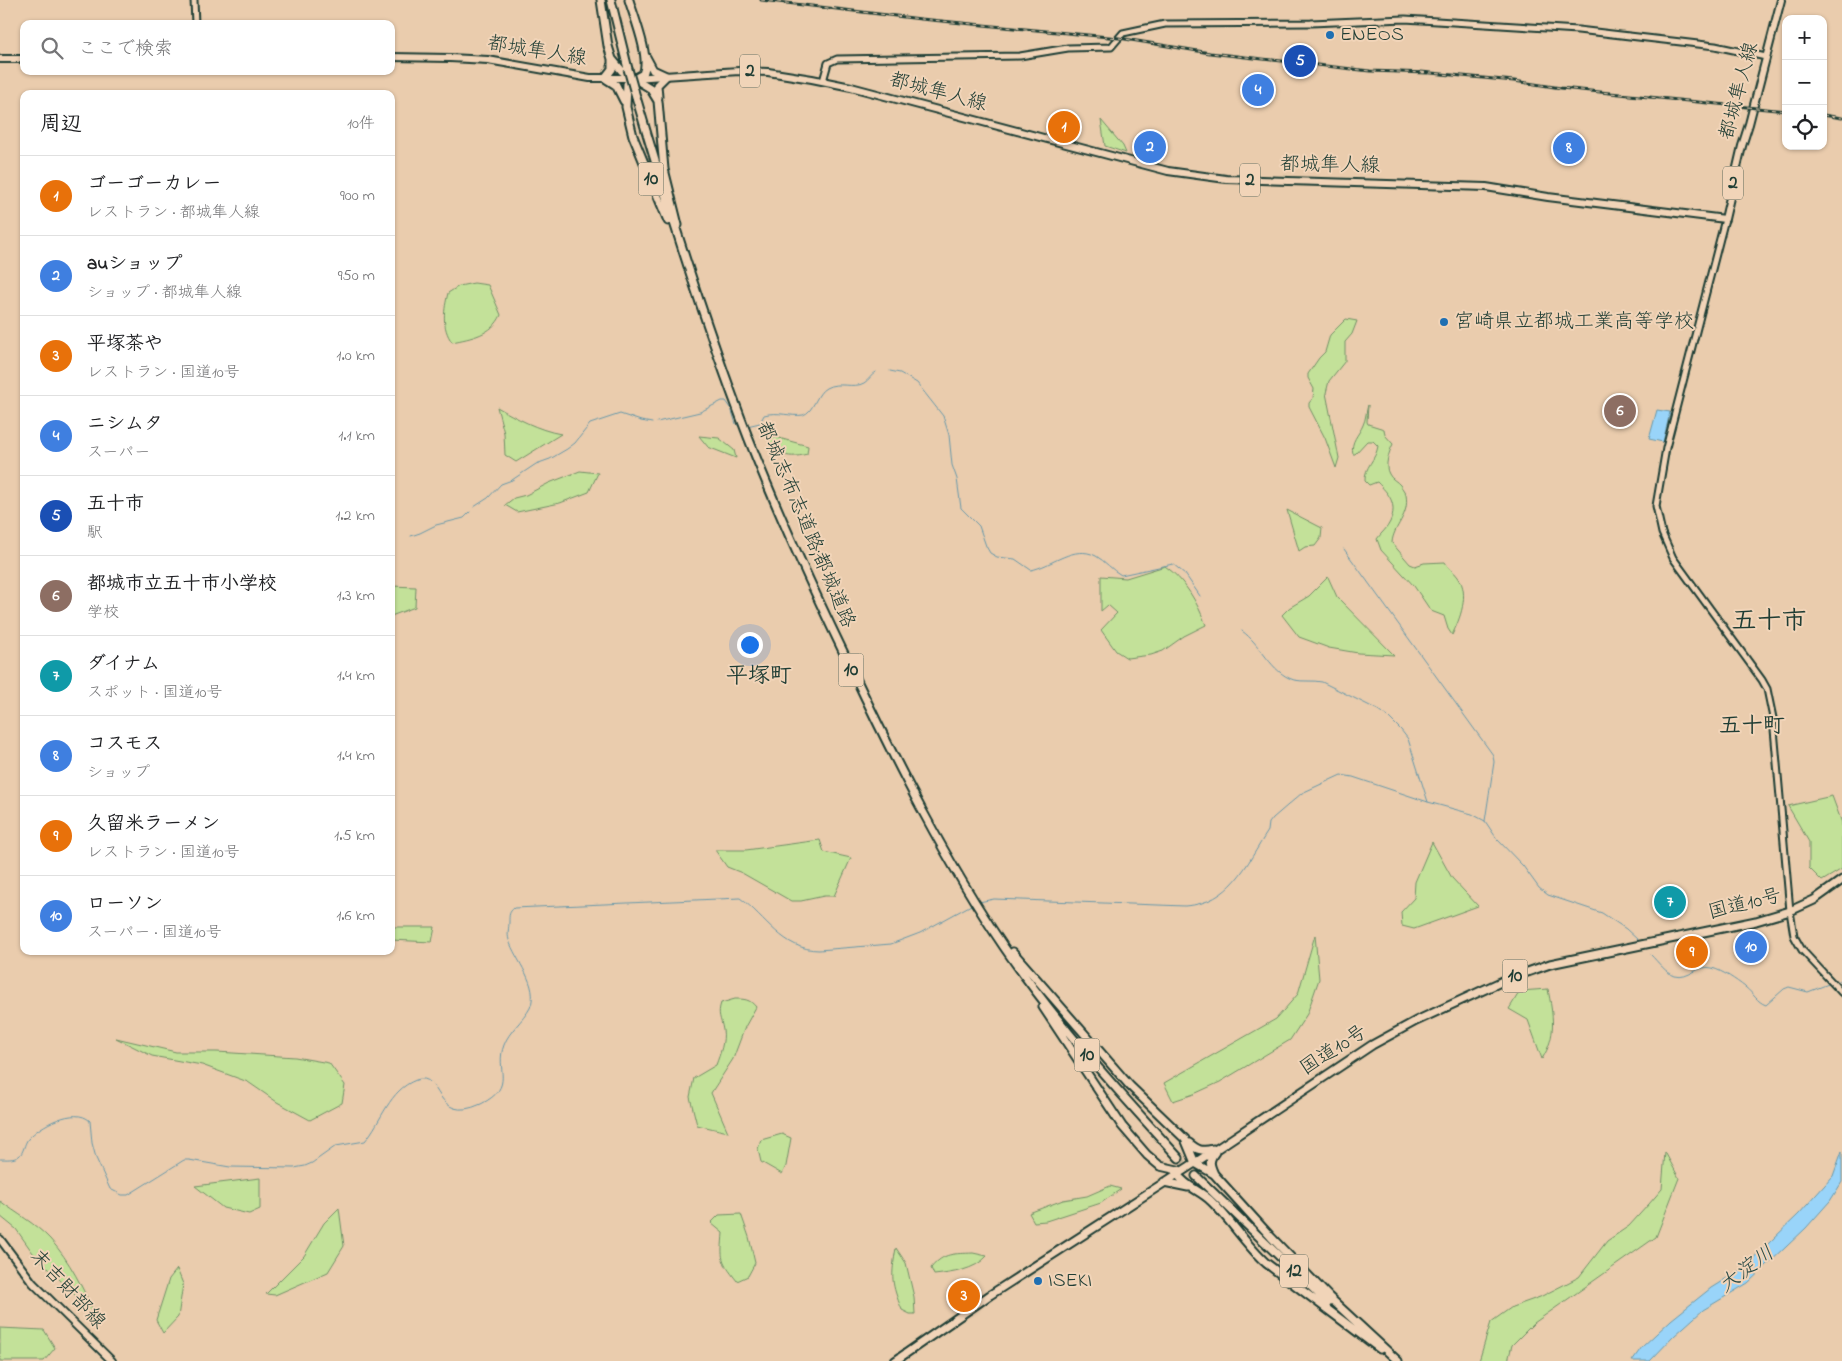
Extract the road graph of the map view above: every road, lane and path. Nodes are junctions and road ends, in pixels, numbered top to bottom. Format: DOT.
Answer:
graph roads {
  1 [pos="194,0"];
  2 [pos="601,0"];
  3 [pos="611,0"];
  4 [pos="629,0"];
  5 [pos="1781,0"];
  6 [pos="195,20"];
  7 [pos="644,52"];
  8 [pos="395,57"];
  9 [pos="1766,57"];
  10 [pos="0,59"];
  11 [pos="20,59"];
  12 [pos="612,59"];
  13 [pos="666,76"];
  14 [pos="605,78"];
  15 [pos="634,78"];
  16 [pos="823,81"];
  17 [pos="658,101"];
  18 [pos="626,107"];
  19 [pos="1725,219"];
  20 [pos="679,241"];
  21 [pos="692,280"];
  22 [pos="1842,880"];
  23 [pos="1790,911"];
  24 [pos="984,915"];
  25 [pos="1003,946"];
  26 [pos="1842,993"];
  27 [pos="1184,1139"];
  28 [pos="1218,1148"];
  29 [pos="1179,1158"];
  30 [pos="1195,1163"];
  31 [pos="1156,1164"];
  32 [pos="1180,1172"];
  33 [pos="1214,1174"];
  34 [pos="1196,1176"];
  35 [pos="1164,1182"];
  36 [pos="1152,1190"];
  37 [pos="1195,1190"];
  38 [pos="0,1239"];
  39 [pos="112,1361"];
  40 [pos="895,1361"];
  41 [pos="1397,1361"];
  1 -- 6 [label="street"];
  2 -- 12 [label="highway"];
  3 -- 20 [label="highway, 都城志布志道路;都城道路 / 10, bridge"];
  4 -- 7 [label="highway, 10"];
  5 -- 9 [label="main road, 都城隼人線 / 2"];
  7 -- 13 [label="highway, 10"];
  7 -- 15 [label="highway, 10"];
  8 -- 14 [label="main road, 都城隼人線 / 2"];
  9 -- 16 [label="street"];
  9 -- 19 [label="main road, 都城隼人線 / 2"];
  10 -- 11 [label="main road"];
  12 -- 14 [label="highway"];
  12 -- 15 [label="highway"];
  13 -- 15 [label="main road, 都城隼人線 / 2"];
  13 -- 16 [label="main road, 都城隼人線 / 2"];
  13 -- 17 [label="highway"];
  14 -- 15 [label="main road, 都城隼人線 / 2"];
  14 -- 18 [label="highway"];
  15 -- 17 [label="highway"];
  15 -- 18 [label="highway, 10"];
  16 -- 19 [label="main road, 都城隼人線 / 2"];
  17 -- 20 [label="highway, 10"];
  18 -- 21 [label="highway, 10"];
  19 -- 23 [label="street"];
  20 -- 21 [label="highway, 都城志布志道路;都城道路 / 10"];
  21 -- 24 [label="highway, 都城志布志道路;都城道路 / 10"];
  22 -- 23 [label="highway, 国道10号 / 10"];
  23 -- 26 [label="street"];
  23 -- 28 [label="highway, 国道10号 / 10"];
  24 -- 25 [label="highway, 都城志布志道路;都城道路 / 10"];
  24 -- 27 [label="highway"];
  25 -- 29 [label="highway, 都城志布志道路;都城道路 / 10"];
  25 -- 31 [label="highway"];
  27 -- 28 [label="highway"];
  27 -- 30 [label="highway"];
  28 -- 30 [label="highway, 国道10号 / 10"];
  28 -- 33 [label="highway"];
  30 -- 32 [label="highway, 国道10号 / 10"];
  30 -- 33 [label="highway"];
  31 -- 32 [label="highway"];
  31 -- 36 [label="highway"];
  32 -- 35 [label="highway, 国道10号 / 10"];
  32 -- 37 [label="highway"];
  33 -- 41 [label="highway"];
  34 -- 41 [label="highway, 12"];
  35 -- 36 [label="highway, 国道10号 / 10"];
  35 -- 37 [label="highway"];
  36 -- 40 [label="highway, 国道10号 / 10"];
  37 -- 41 [label="highway"];
  38 -- 39 [label="main road, 末吉財部線"];
}
